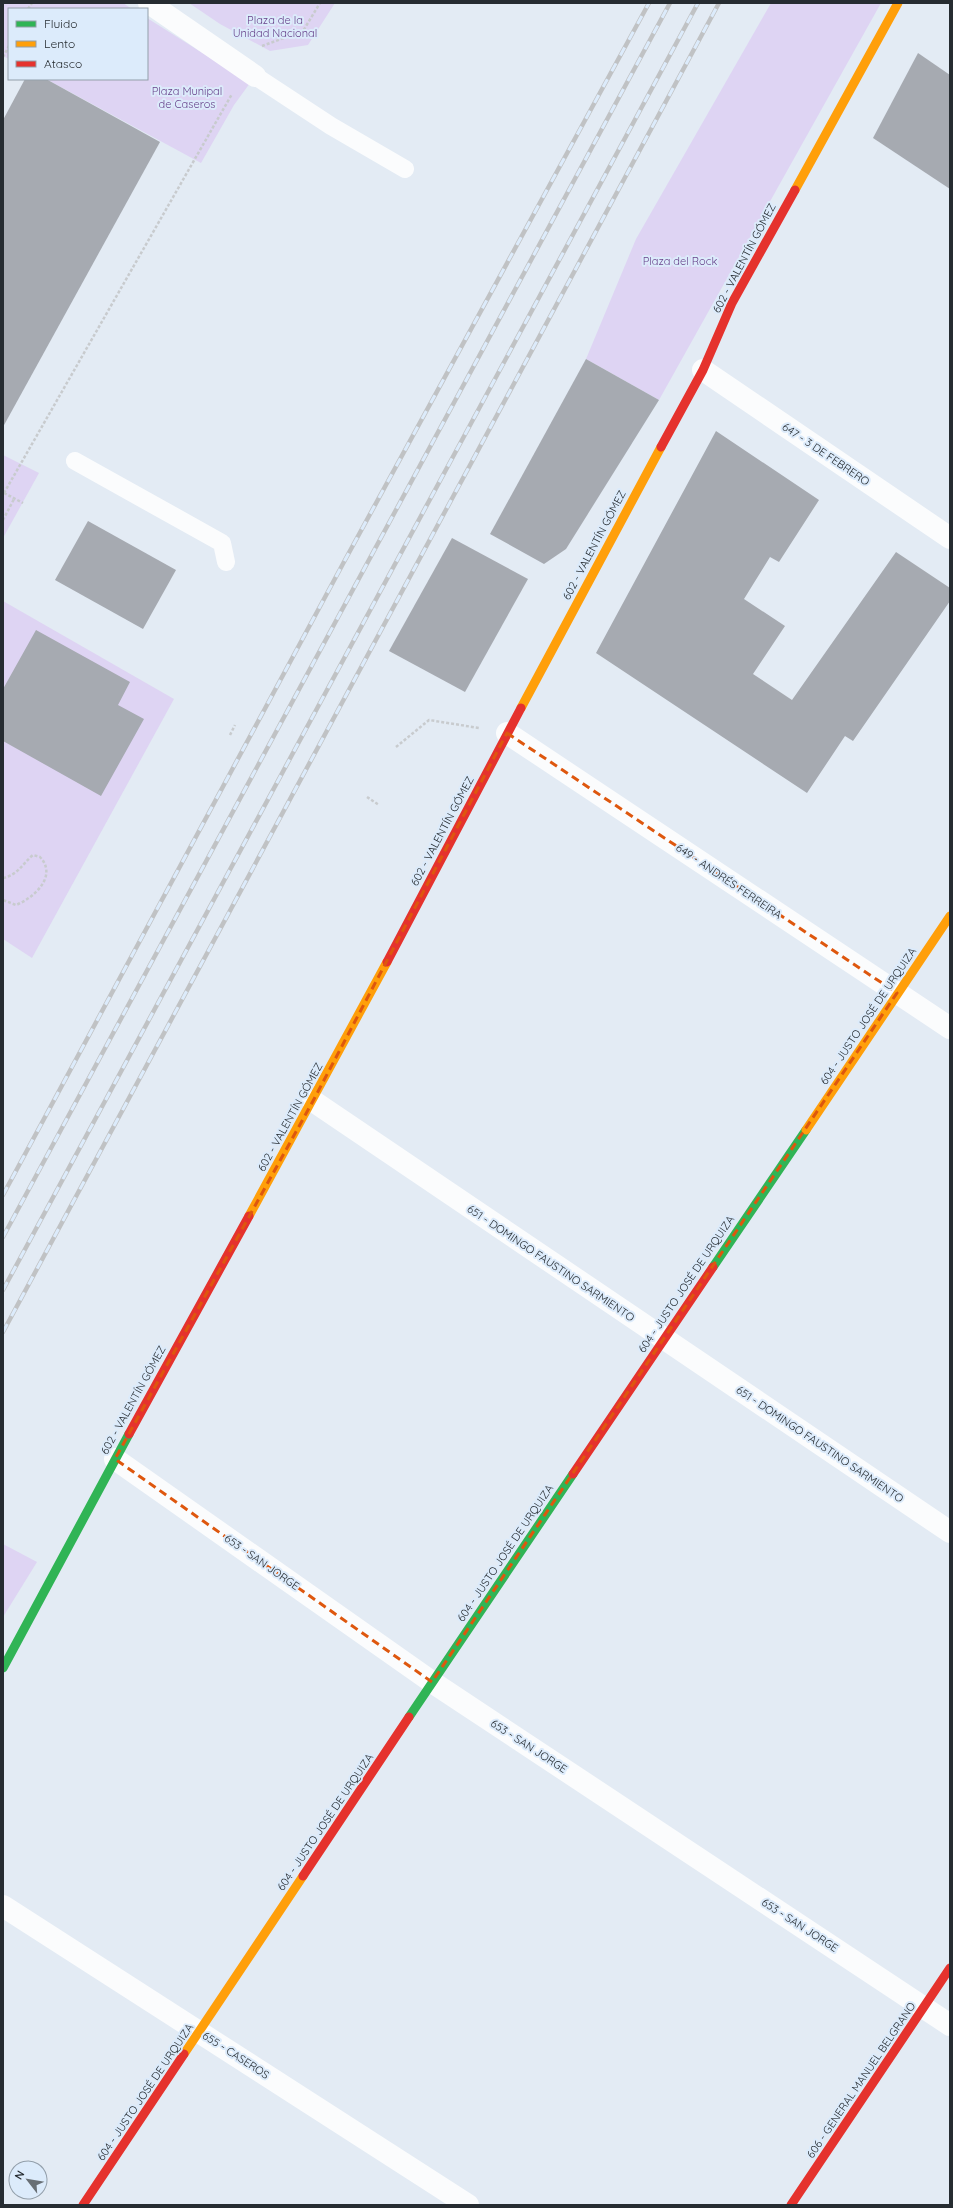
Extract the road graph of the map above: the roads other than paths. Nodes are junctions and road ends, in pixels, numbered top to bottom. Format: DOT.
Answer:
graph roads {
  1 [pos="149,3"];
  2 [pos="898,3"];
  3 [pos="250,73"];
  4 [pos="405,169"];
  5 [pos="703,370"];
  6 [pos="76,461"];
  7 [pos="950,538"];
  8 [pos="226,562"];
  9 [pos="507,733"];
  10 [pos="950,916"];
  11 [pos="897,993"];
  12 [pos="950,1028"];
  13 [pos="312,1101"];
  14 [pos="663,1339"];
  15 [pos="115,1459"];
  16 [pos="950,1532"];
  17 [pos="36,1607"];
  18 [pos="3,1650"];
  19 [pos="3,1668"];
  20 [pos="432,1682"];
  21 [pos="3,1906"];
  22 [pos="950,1968"];
  23 [pos="924,2007"];
  24 [pos="950,2025"];
  25 [pos="200,2032"];
  26 [pos="83,2205"];
  27 [pos="468,2205"];
  28 [pos="791,2205"];
  1 -- 3 [label="street"];
  2 -- 5 [label="street, 602 - VALENTÍN GÓMEZ"];
  3 -- 4 [label="lane"];
  5 -- 7 [label="street, 647 - 3 DE FEBRERO"];
  5 -- 9 [label="street, 602 - VALENTÍN GÓMEZ"];
  6 -- 8 [label="lane"];
  9 -- 11 [label="street, 649 - ANDRÉS FERREIRA"];
  9 -- 13 [label="street, 602 - VALENTÍN GÓMEZ"];
  10 -- 11 [label="street, 604 - JUSTO JOSÉ DE URQUIZA"];
  11 -- 12 [label="street, 649 - ANDRÉS FERREIRA"];
  11 -- 14 [label="street, 604 - JUSTO JOSÉ DE URQUIZA"];
  13 -- 14 [label="street, 651 - DOMINGO FAUSTINO SARMIENTO"];
  13 -- 15 [label="street, 602 - VALENTÍN GÓMEZ"];
  14 -- 16 [label="street, 651 - DOMINGO FAUSTINO SARMIENTO"];
  14 -- 20 [label="street, 604 - JUSTO JOSÉ DE URQUIZA"];
  15 -- 17 [label="street, 602 - VALENTÍN GÓMEZ"];
  15 -- 20 [label="street, 653 - SAN JORGE"];
  17 -- 18 [label="street"];
  17 -- 19 [label="street, 602 - VALENTÍN GÓMEZ"];
  20 -- 23 [label="street, 653 - SAN JORGE"];
  20 -- 25 [label="street, 604 - JUSTO JOSÉ DE URQUIZA"];
  21 -- 25 [label="street, 655 - CASEROS"];
  22 -- 23 [label="street, 606 - GENERAL MANUEL BELGRANO"];
  23 -- 24 [label="street, 653 - SAN JORGE"];
  23 -- 28 [label="street, 606 - GENERAL MANUEL BELGRANO"];
  25 -- 26 [label="street, 604 - JUSTO JOSÉ DE URQUIZA"];
  25 -- 27 [label="street, 655 - CASEROS"];
}
